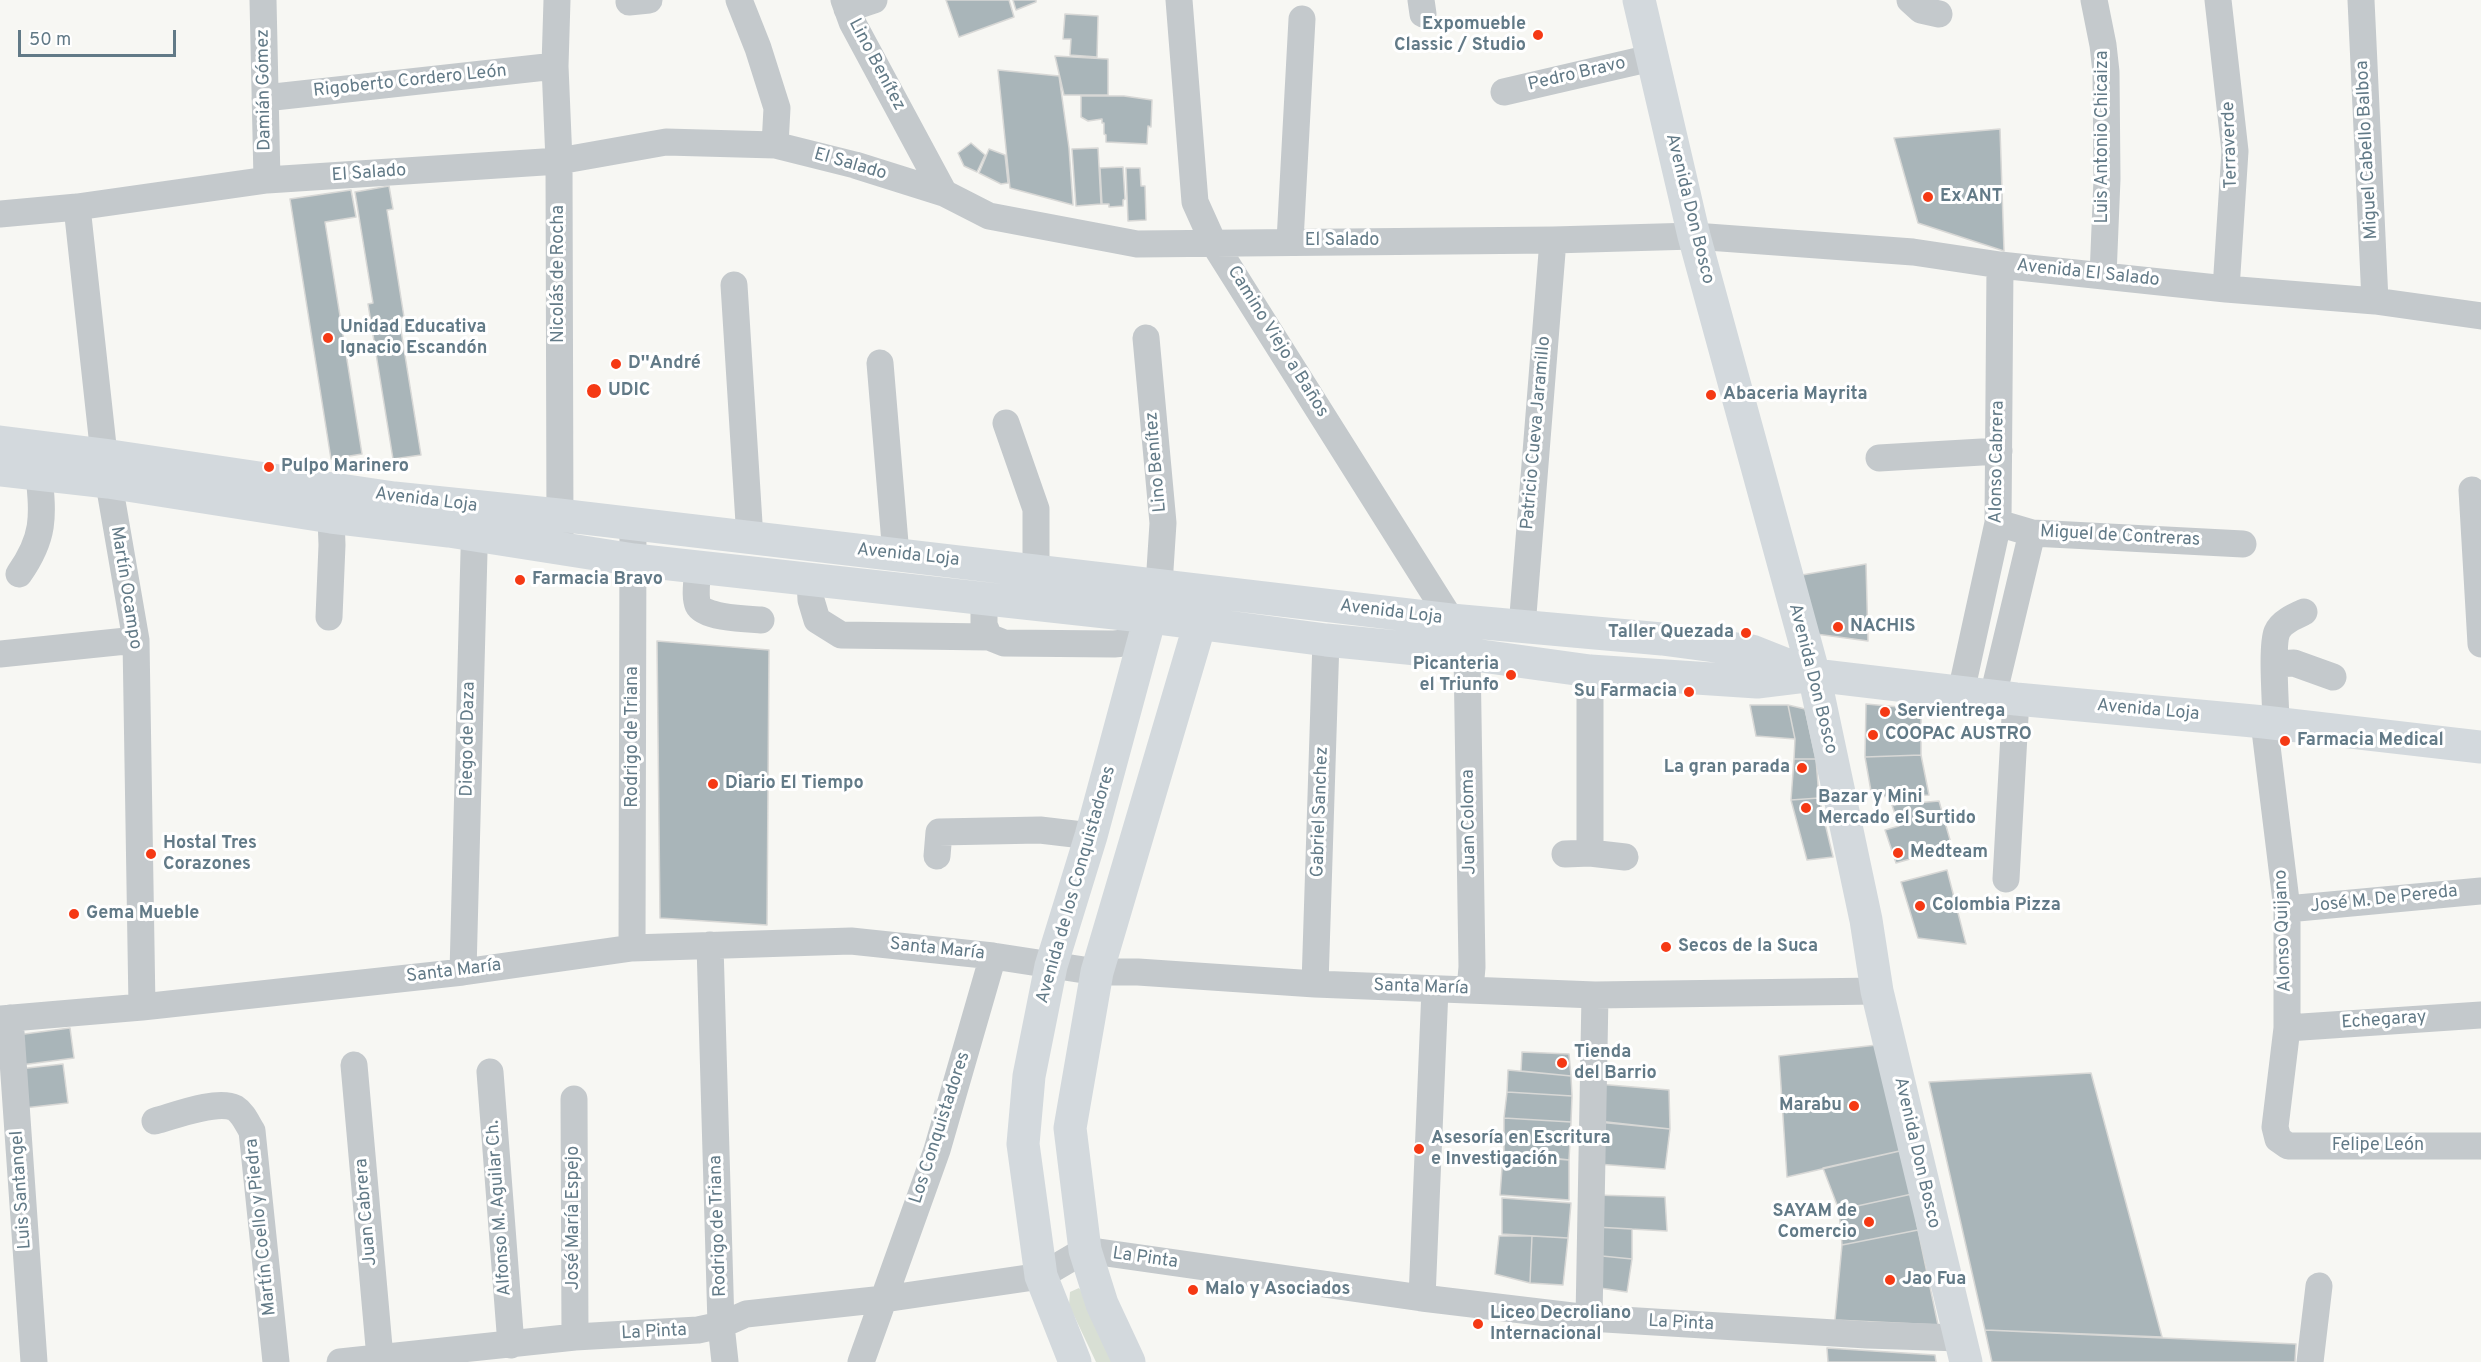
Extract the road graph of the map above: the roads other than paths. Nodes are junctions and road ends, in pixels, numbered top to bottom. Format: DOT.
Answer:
graph roads {
  1 [pos="263,0"];
  2 [pos="557,0"];
  3 [pos="739,0"];
  4 [pos="874,0"];
  5 [pos="1179,0"];
  6 [pos="1639,0"];
  7 [pos="1910,0"];
  8 [pos="2094,0"];
  9 [pos="2218,0"];
  10 [pos="2361,0"];
  11 [pos="846,5"];
  12 [pos="1939,14"];
  13 [pos="1302,19"];
  14 [pos="1651,58"];
  15 [pos="555,66"];
  16 [pos="1504,92"];
  17 [pos="265,98"];
  18 [pos="775,145"];
  19 [pos="560,161"];
  20 [pos="267,180"];
  21 [pos="944,193"];
  22 [pos="77,207"];
  23 [pos="0,214"];
  24 [pos="1695,236"];
  25 [pos="1553,240"];
  26 [pos="1213,242"];
  27 [pos="1290,242"];
  28 [pos="2000,265"];
  29 [pos="2103,276"];
  30 [pos="734,285"];
  31 [pos="2226,289"];
  32 [pos="2375,301"];
  33 [pos="2481,315"];
  34 [pos="1146,338"];
  35 [pos="880,363"];
  36 [pos="1006,423"];
  37 [pos="0,442"];
  38 [pos="1999,451"];
  39 [pos="1879,458"];
  40 [pos="106,468"];
  41 [pos="0,470"];
  42 [pos="39,474"];
  43 [pos="2472,490"];
  44 [pos="559,515"];
  45 [pos="331,518"];
  46 [pos="475,521"];
  47 [pos="1998,524"];
  48 [pos="633,525"];
  49 [pos="2032,533"];
  50 [pos="750,539"];
  51 [pos="2243,544"];
  52 [pos="560,547"];
  53 [pos="896,555"];
  54 [pos="634,560"];
  55 [pos="697,567"];
  56 [pos="1036,570"];
  57 [pos="19,574"];
  58 [pos="810,580"];
  59 [pos="1159,585"];
  60 [pos="1210,591"];
  61 [pos="984,599"];
  62 [pos="2304,612"];
  63 [pos="329,617"];
  64 [pos="761,620"];
  65 [pos="1451,620"];
  66 [pos="1200,624"];
  67 [pos="1522,627"];
  68 [pos="1147,629"];
  69 [pos="989,637"];
  70 [pos="136,640"];
  71 [pos="1326,640"];
  72 [pos="2481,644"];
  73 [pos="0,654"];
  74 [pos="1467,654"];
  75 [pos="2275,664"];
  76 [pos="1590,670"];
  77 [pos="1814,675"];
  78 [pos="2333,677"];
  79 [pos="1990,696"];
  80 [pos="2270,723"];
  81 [pos="2481,747"];
  82 [pos="1091,836"];
  83 [pos="936,856"];
  84 [pos="1625,857"];
  85 [pos="2006,879"];
  86 [pos="2481,891"];
  87 [pos="2287,909"];
  88 [pos="710,945"];
  89 [pos="632,948"];
  90 [pos="993,956"];
  91 [pos="1051,966"];
  92 [pos="463,972"];
  93 [pos="1097,972"];
  94 [pos="1315,984"];
  95 [pos="1435,989"];
  96 [pos="1470,990"];
  97 [pos="1877,991"];
  98 [pos="1595,995"];
  99 [pos="142,1007"];
  100 [pos="2481,1015"];
  101 [pos="5,1019"];
  102 [pos="2287,1028"];
  103 [pos="354,1065"];
  104 [pos="490,1072"];
  105 [pos="574,1099"];
  106 [pos="155,1121"];
  107 [pos="2278,1139"];
  108 [pos="2481,1146"];
  109 [pos="1084,1250"];
  110 [pos="1041,1276"];
  111 [pos="2319,1286"];
  112 [pos="1422,1298"];
  113 [pos="884,1299"];
  114 [pos="1589,1318"];
  115 [pos="721,1325"];
  116 [pos="575,1337"];
  117 [pos="1963,1350"];
  118 [pos="496,1351"];
  119 [pos="380,1358"];
  120 [pos="34,1362"];
  121 [pos="276,1362"];
  122 [pos="340,1362"];
  123 [pos="349,1362"];
  124 [pos="725,1362"];
  125 [pos="861,1362"];
  126 [pos="1076,1362"];
  127 [pos="1129,1362"];
  128 [pos="2310,1362"];
  1 -- 17 [label="street, Damián Gómez"];
  2 -- 15 [label="street, Nicolás de Rocha"];
  3 -- 18 [label="street"];
  4 -- 11 [label="street"];
  5 -- 26 [label="street, Camino Viejo a Baños"];
  6 -- 14 [label="main road, Avenida Don Bosco"];
  7 -- 12 [label="street"];
  8 -- 29 [label="street, Luis Antonio Chicaiza"];
  9 -- 31 [label="street, Terraverde"];
  10 -- 32 [label="street, Miguel Cabello Balboa"];
  11 -- 21 [label="street, Lino Benítez"];
  13 -- 27 [label="street"];
  14 -- 16 [label="street, Pedro Bravo"];
  14 -- 24 [label="main road, Avenida Don Bosco"];
  15 -- 17 [label="street, Rigoberto Cordero León"];
  15 -- 19 [label="street, Nicolás de Rocha"];
  17 -- 20 [label="street, Damián Gómez"];
  18 -- 19 [label="street, El Salado"];
  18 -- 21 [label="street, El Salado"];
  19 -- 20 [label="street, El Salado"];
  19 -- 44 [label="street, Nicolás de Rocha"];
  20 -- 22 [label="street, El Salado"];
  21 -- 26 [label="street, El Salado"];
  22 -- 23 [label="street, El Salado"];
  22 -- 40 [label="street, Martín Ocampo"];
  24 -- 25 [label="street, El Salado"];
  24 -- 28 [label="street, Avenida El Salado"];
  24 -- 77 [label="main road, Avenida Don Bosco"];
  25 -- 27 [label="street, El Salado"];
  25 -- 67 [label="street, Patricio Cueva Jaramillo"];
  26 -- 27 [label="street, El Salado"];
  26 -- 65 [label="street, Camino Viejo a Baños"];
  28 -- 29 [label="street, Avenida El Salado"];
  28 -- 38 [label="street, Alonso Cabrera"];
  29 -- 31 [label="street, Avenida El Salado"];
  30 -- 50 [label="street"];
  31 -- 32 [label="street, Avenida El Salado"];
  32 -- 33 [label="street, Avenida El Salado"];
  34 -- 59 [label="street, Lino Benítez"];
  35 -- 53 [label="street"];
  36 -- 56 [label="street"];
  37 -- 40 [label="main road, Avenida Loja"];
  38 -- 39 [label="street"];
  38 -- 47 [label="street, Alonso Cabrera"];
  40 -- 42 [label="main road, Avenida Loja"];
  40 -- 45 [label="main road, Avenida Loja"];
  40 -- 46 [label="main road, Avenida Loja"];
  40 -- 70 [label="street, Martín Ocampo"];
  41 -- 42 [label="main road, Avenida Loja"];
  42 -- 57 [label="street"];
  43 -- 72 [label="street"];
  44 -- 46 [label="main road, Avenida Loja"];
  44 -- 48 [label="main road, Avenida Loja"];
  44 -- 52 [label="street, Nicolás de Rocha"];
  45 -- 46 [label="main road, Avenida Loja"];
  45 -- 63 [label="street"];
  46 -- 52 [label="main road, Avenida Loja"];
  46 -- 92 [label="street, Diego de Daza"];
  47 -- 49 [label="street, Miguel de Contreras"];
  47 -- 79 [label="street, Alonso Cabrera"];
  48 -- 50 [label="main road, Avenida Loja"];
  48 -- 54 [label="street, Rodrigo de Triana"];
  49 -- 51 [label="street, Miguel de Contreras"];
  49 -- 79 [label="street, Alonso Cabrera"];
  50 -- 53 [label="main road, Avenida Loja"];
  52 -- 54 [label="main road, Avenida Loja"];
  53 -- 56 [label="main road, Avenida Loja"];
  54 -- 55 [label="main road, Avenida Loja"];
  54 -- 89 [label="street, Rodrigo de Triana"];
  55 -- 58 [label="main road, Avenida Loja"];
  55 -- 64 [label="street"];
  56 -- 59 [label="main road, Avenida Loja"];
  58 -- 61 [label="main road, Avenida Loja"];
  58 -- 69 [label="street"];
  59 -- 60 [label="main road, Avenida Loja"];
  59 -- 68 [label="main road, Avenida de los Conquistadores"];
  60 -- 65 [label="main road, Avenida Loja"];
  60 -- 66 [label="main road"];
  61 -- 68 [label="main road, Avenida Loja"];
  61 -- 69 [label="street"];
  62 -- 75 [label="street, Alonso Quijano"];
  65 -- 67 [label="main road, Avenida Loja"];
  65 -- 74 [label="street, Camino Viejo a Baños"];
  66 -- 68 [label="main road, Avenida Loja"];
  66 -- 71 [label="main road, Avenida Loja"];
  66 -- 93 [label="main road"];
  67 -- 77 [label="main road, Avenida Loja"];
  68 -- 69 [label="street"];
  68 -- 82 [label="main road, Avenida de los Conquistadores"];
  70 -- 73 [label="street"];
  70 -- 99 [label="street, Martín Ocampo"];
  71 -- 74 [label="main road, Avenida Loja"];
  71 -- 94 [label="street, Gabriel Sanchez"];
  74 -- 76 [label="main road, Avenida Loja"];
  74 -- 96 [label="street, Juan Coloma"];
  75 -- 78 [label="street"];
  75 -- 80 [label="street, Alonso Quijano"];
  76 -- 77 [label="main road, Avenida Loja"];
  76 -- 84 [label="street"];
  77 -- 79 [label="main road, Avenida Loja"];
  77 -- 97 [label="main road, Avenida Don Bosco"];
  79 -- 80 [label="main road, Avenida Loja"];
  79 -- 85 [label="street"];
  80 -- 81 [label="main road, Avenida Loja"];
  80 -- 87 [label="street, Alonso Quijano"];
  82 -- 83 [label="street"];
  82 -- 91 [label="main road, Avenida de los Conquistadores"];
  86 -- 87 [label="street, José M. De Pereda"];
  87 -- 102 [label="street, Alonso Quijano"];
  88 -- 89 [label="street, Santa María"];
  88 -- 90 [label="street, Santa María"];
  88 -- 115 [label="street, Rodrigo de Triana"];
  89 -- 92 [label="street, Santa María"];
  90 -- 91 [label="street, Santa María"];
  90 -- 113 [label="street, Los Conquistadores"];
  91 -- 93 [label="street, Santa María"];
  91 -- 110 [label="main road, Avenida de los Conquistadores"];
  92 -- 99 [label="street, Santa María"];
  93 -- 94 [label="street, Santa María"];
  93 -- 109 [label="main road"];
  94 -- 95 [label="street, Santa María"];
  95 -- 96 [label="street, Santa María"];
  95 -- 112 [label="street"];
  96 -- 98 [label="street, Santa María"];
  97 -- 98 [label="street, Santa María"];
  97 -- 117 [label="main road, Avenida Don Bosco"];
  98 -- 114 [label="street"];
  99 -- 101 [label="street, Santa María"];
  100 -- 102 [label="street, Echegaray"];
  101 -- 120 [label="street, Luis Santangel"];
  102 -- 107 [label="street, Alonso Quijano"];
  103 -- 119 [label="street, Juan Cabrera"];
  104 -- 118 [label="street, Alfonso M. Aguilar Ch."];
  105 -- 116 [label="street, José María Espejo"];
  106 -- 121 [label="street, Martín Coello y Piedra"];
  107 -- 108 [label="street, Felipe León"];
  109 -- 110 [label="street, La Pinta"];
  109 -- 112 [label="street, La Pinta"];
  109 -- 127 [label="main road"];
  110 -- 113 [label="street, La Pinta"];
  110 -- 126 [label="main road, Avenida de los Conquistadores"];
  111 -- 128 [label="street"];
  112 -- 114 [label="street, La Pinta"];
  113 -- 115 [label="street, La Pinta"];
  113 -- 125 [label="street, Los Conquistadores"];
  114 -- 117 [label="street, La Pinta"];
  115 -- 116 [label="street, La Pinta"];
  115 -- 124 [label="street, Rodrigo de Triana"];
  116 -- 118 [label="street, La Pinta"];
  118 -- 119 [label="street, La Pinta"];
  119 -- 123 [label="street, La Pinta"];
  122 -- 123 [label="street, La Pinta"];
}
